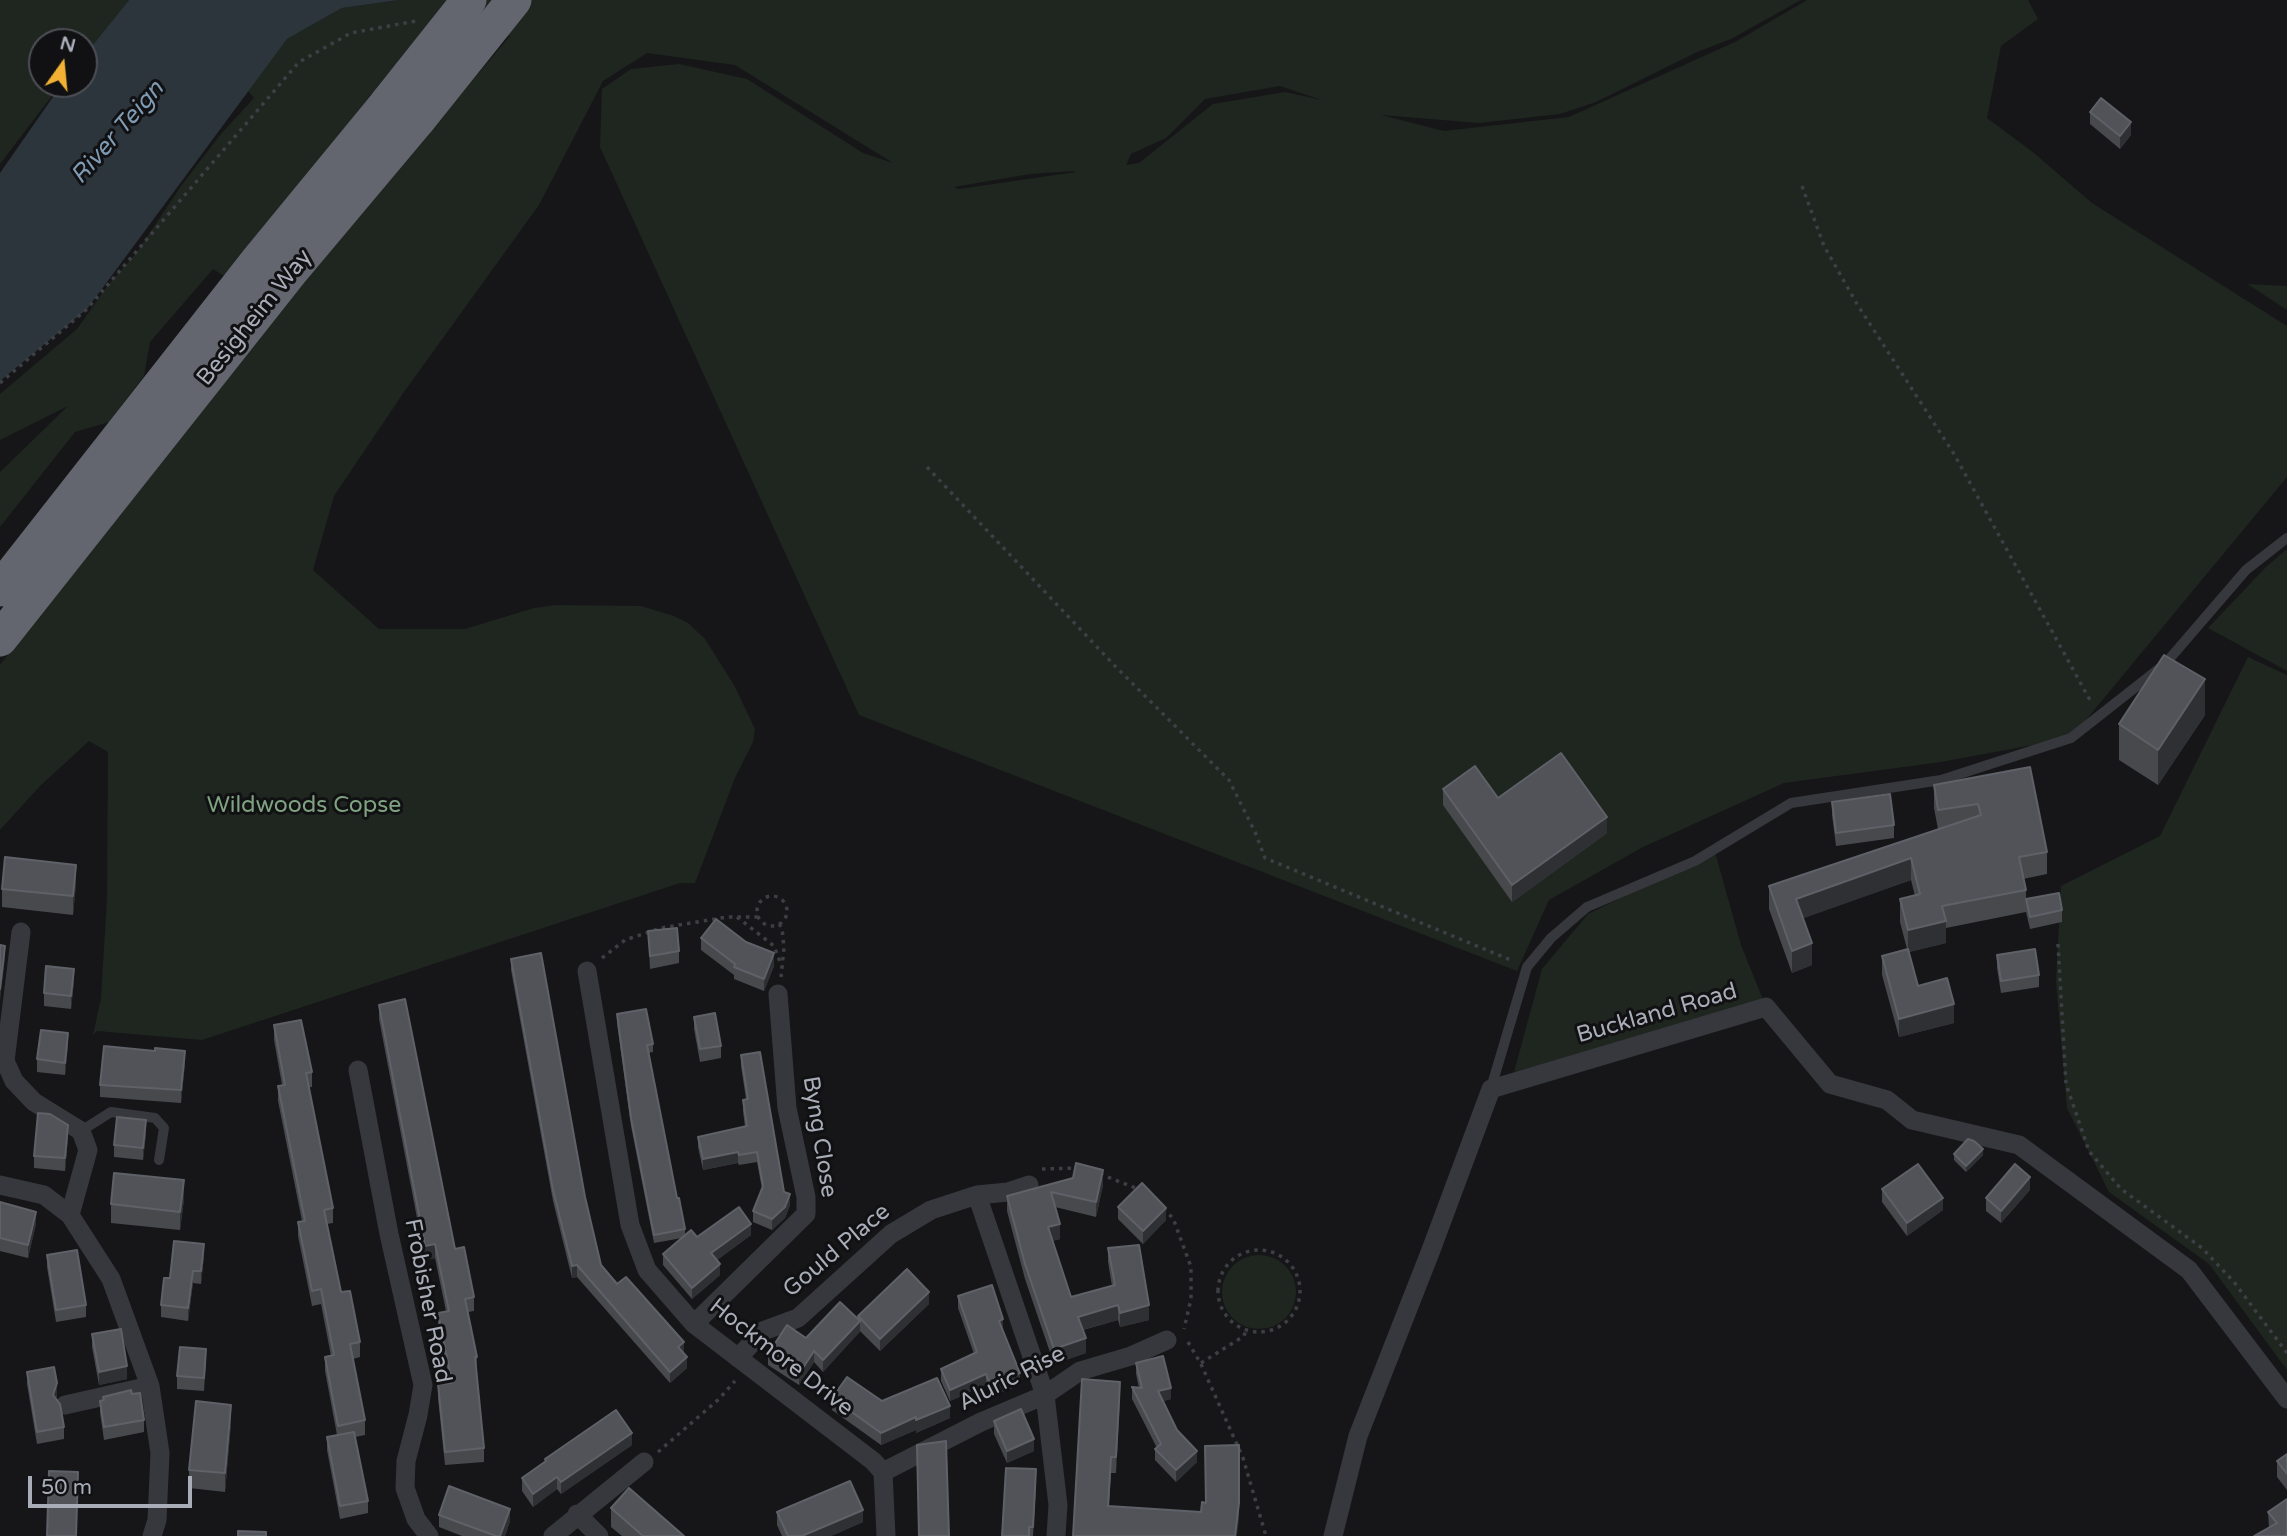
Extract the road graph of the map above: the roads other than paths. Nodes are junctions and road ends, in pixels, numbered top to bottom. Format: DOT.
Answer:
graph roads {
  1 [pos="468,0"];
  2 [pos="514,0"];
  3 [pos="2287,538"];
  4 [pos="0,589"];
  5 [pos="0,639"];
  6 [pos="21,932"];
  7 [pos="587,971"];
  8 [pos="778,994"];
  9 [pos="358,1070"];
  10 [pos="1491,1088"];
  11 [pos="81,1131"];
  12 [pos="159,1160"];
  13 [pos="0,1185"];
  14 [pos="1029,1185"];
  15 [pos="977,1195"];
  16 [pos="70,1215"];
  17 [pos="694,1324"];
  18 [pos="1167,1339"];
  19 [pos="743,1363"];
  20 [pos="150,1386"];
  21 [pos="1045,1395"];
  22 [pos="2287,1399"];
  23 [pos="65,1405"];
  24 [pos="645,1462"];
  25 [pos="883,1472"];
  26 [pos="577,1514"];
  27 [pos="152,1536"];
  28 [pos="429,1536"];
  29 [pos="553,1536"];
  30 [pos="599,1536"];
  31 [pos="886,1536"];
  32 [pos="1056,1536"];
  33 [pos="1333,1536"];
  1 -- 4 [label="highway, Besigheim Way, bridge"];
  2 -- 5 [label="highway, Besigheim Way, bridge"];
  3 -- 10 [label="lane"];
  6 -- 11 [label="street"];
  7 -- 17 [label="street, Hockmore Drive"];
  8 -- 17 [label="street, Byng Close"];
  9 -- 28 [label="street, Frobisher Road"];
  10 -- 22 [label="street, Buckland Road"];
  10 -- 33 [label="street"];
  11 -- 12 [label="lane"];
  11 -- 16 [label="street"];
  13 -- 16 [label="street"];
  14 -- 15 [label="street, Gould Place"];
  15 -- 19 [label="street, Gould Place"];
  15 -- 21 [label="street"];
  16 -- 20 [label="street"];
  17 -- 19 [label="street, Hockmore Drive"];
  18 -- 21 [label="street, Aluric Rise"];
  19 -- 25 [label="street, Hockmore Drive"];
  20 -- 23 [label="street"];
  20 -- 27 [label="street"];
  21 -- 25 [label="street, Aluric Rise"];
  21 -- 32 [label="street"];
  24 -- 26 [label="street"];
  25 -- 31 [label="street"];
  26 -- 29 [label="street"];
  26 -- 30 [label="street"];
}
